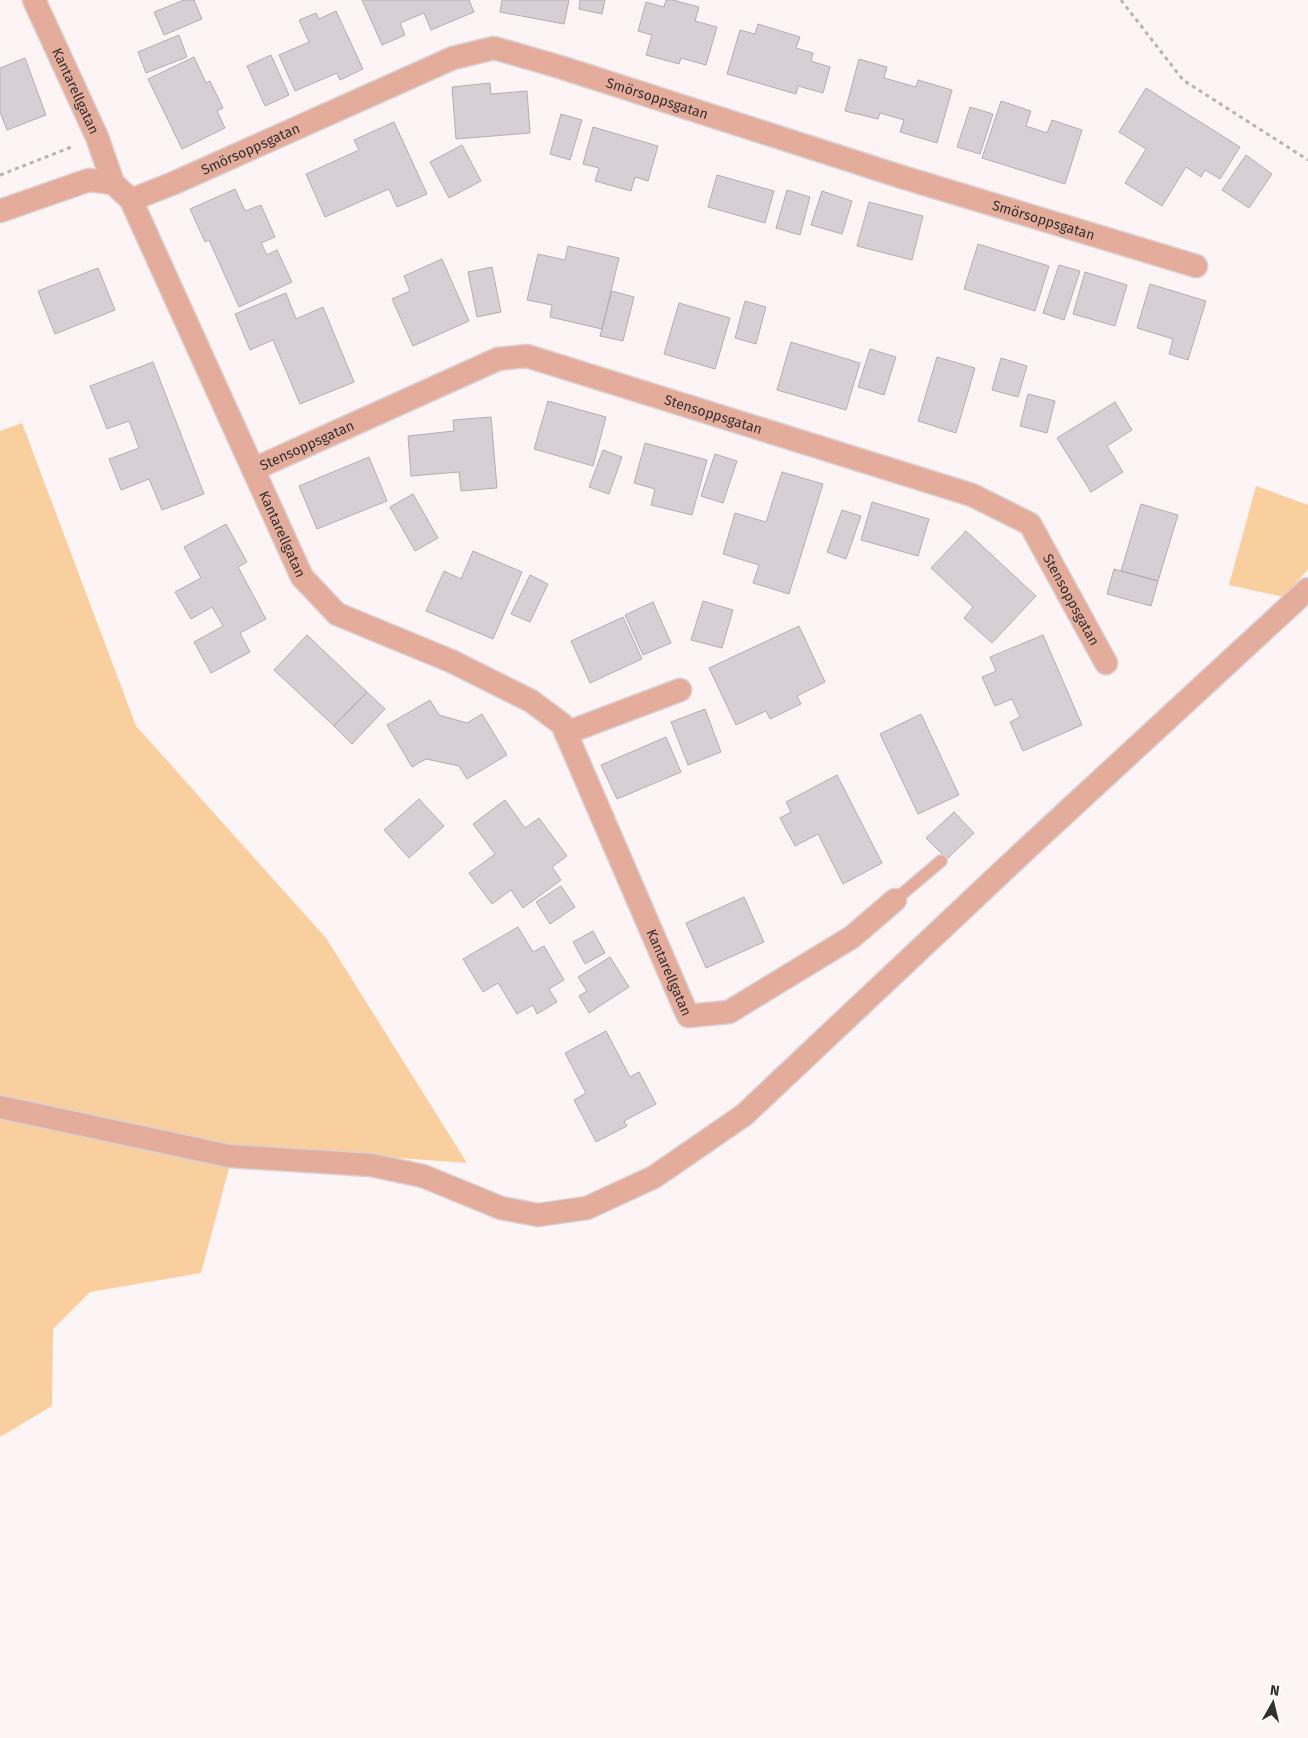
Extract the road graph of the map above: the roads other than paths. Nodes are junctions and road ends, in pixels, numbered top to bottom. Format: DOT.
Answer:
graph roads {
  1 [pos="34,0"];
  2 [pos="113,183"];
  3 [pos="131,200"];
  4 [pos="0,211"];
  5 [pos="1196,266"];
  6 [pos="254,469"];
  7 [pos="1308,589"];
  8 [pos="1106,664"];
  9 [pos="680,690"];
  10 [pos="566,734"];
  11 [pos="941,861"];
  12 [pos="895,900"];
  13 [pos="0,1107"];
  1 -- 2 [label="street, Kantarellgatan"];
  2 -- 3 [label="street, Kantarellgatan"];
  2 -- 4 [label="street"];
  3 -- 5 [label="street, Smörsoppsgatan"];
  3 -- 6 [label="street, Kantarellgatan"];
  6 -- 8 [label="street, Stensoppsgatan"];
  6 -- 10 [label="street, Kantarellgatan"];
  7 -- 13 [label="street"];
  9 -- 10 [label="street"];
  10 -- 12 [label="street, Kantarellgatan"];
  11 -- 12 [label="lane"];
}
